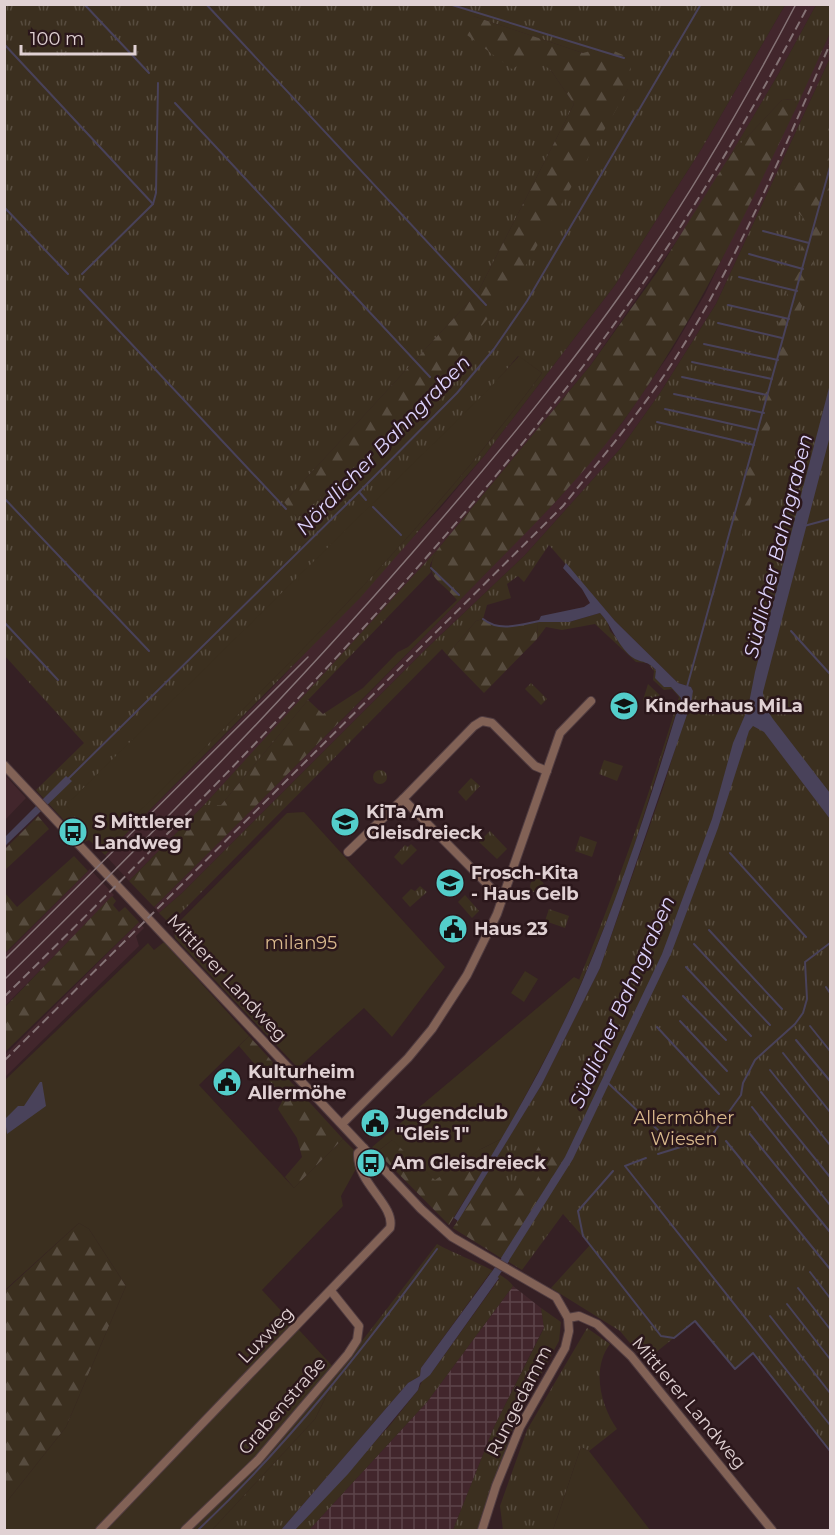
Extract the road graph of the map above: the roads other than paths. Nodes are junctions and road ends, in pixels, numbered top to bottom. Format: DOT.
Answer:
graph roads {
  1 [pos="591,701"];
  2 [pos="4,765"];
  3 [pos="547,771"];
  4 [pos="403,799"];
  5 [pos="348,852"];
  6 [pos="504,896"];
  7 [pos="342,1124"];
  8 [pos="364,1148"];
  9 [pos="331,1291"];
  10 [pos="568,1318"];
  11 [pos="100,1530"];
  12 [pos="185,1530"];
  13 [pos="482,1530"];
  14 [pos="772,1530"];
  1 -- 3 [label="street"];
  2 -- 7 [label="street, Mittlerer Landweg"];
  3 -- 4 [label="street"];
  3 -- 6 [label="street"];
  4 -- 5 [label="street"];
  4 -- 6 [label="street"];
  6 -- 7 [label="street"];
  7 -- 8 [label="street, Mittlerer Landweg"];
  8 -- 9 [label="street, Luxweg"];
  8 -- 10 [label="street, Mittlerer Landweg"];
  9 -- 11 [label="street, Luxweg"];
  9 -- 12 [label="street, Grabenstraße"];
  10 -- 13 [label="street, Rungedamm"];
  10 -- 14 [label="street, Mittlerer Landweg"];
}
